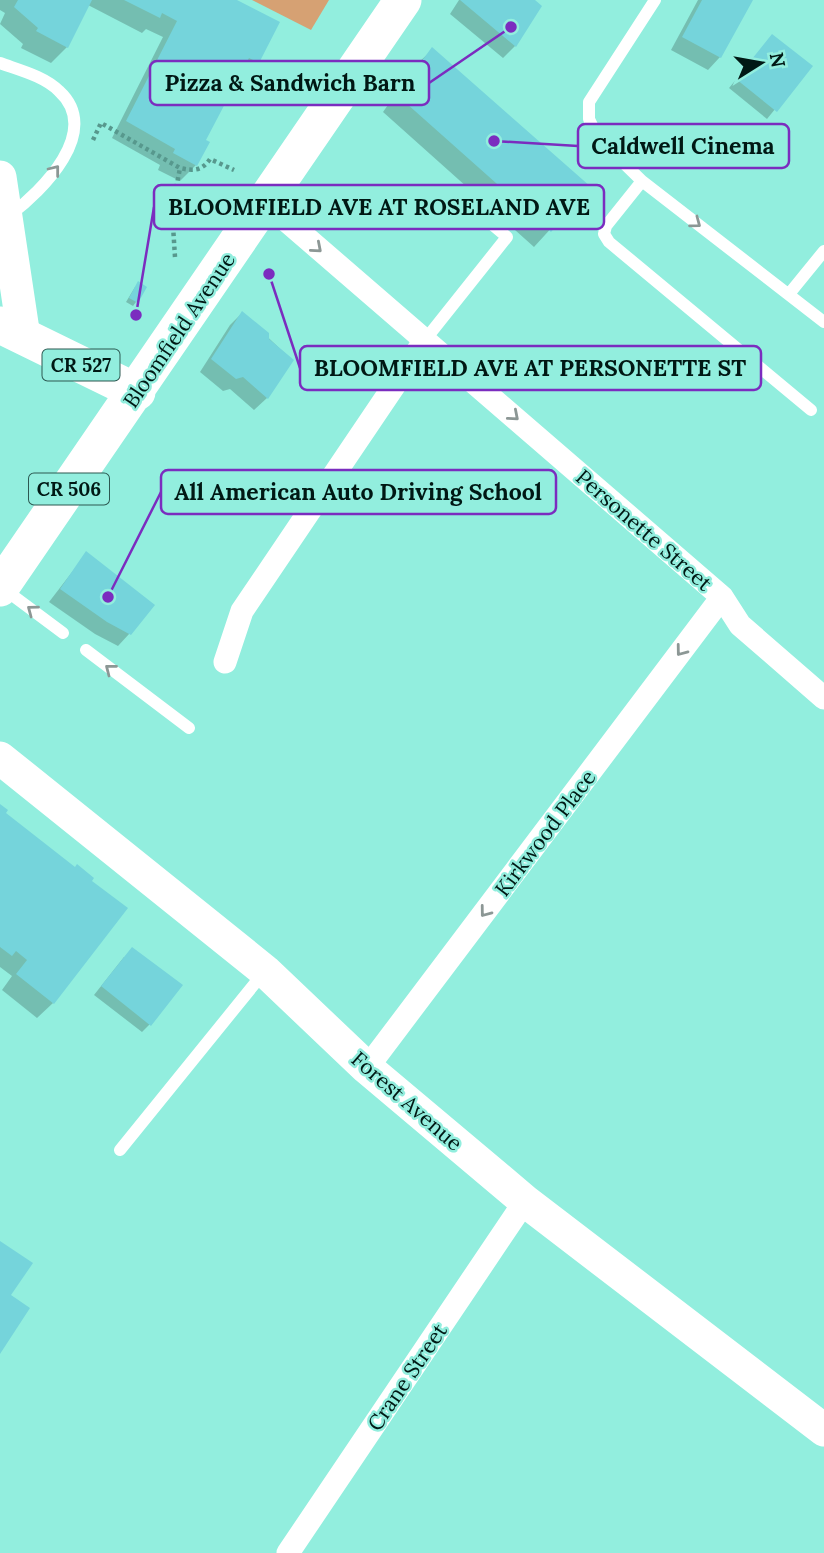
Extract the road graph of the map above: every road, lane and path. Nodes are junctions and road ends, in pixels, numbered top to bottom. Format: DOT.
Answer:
graph roads {
  1 [pos="403,0"];
  2 [pos="655,0"];
  3 [pos="0,63"];
  4 [pos="102,123"];
  5 [pos="180,168"];
  6 [pos="234,170"];
  7 [pos="0,177"];
  8 [pos="642,181"];
  9 [pos="456,194"];
  10 [pos="265,204"];
  11 [pos="6,217"];
  12 [pos="824,251"];
  13 [pos="175,257"];
  14 [pos="789,294"];
  15 [pos="824,322"];
  16 [pos="12,331"];
  17 [pos="425,340"];
  18 [pos="137,392"];
  19 [pos="811,410"];
  20 [pos="1,588"];
  21 [pos="722,597"];
  22 [pos="63,633"];
  23 [pos="86,650"];
  24 [pos="225,662"];
  25 [pos="824,698"];
  26 [pos="189,728"];
  27 [pos="0,758"];
  28 [pos="265,971"];
  29 [pos="367,1068"];
  30 [pos="120,1150"];
  31 [pos="525,1201"];
  32 [pos="824,1430"];
  33 [pos="288,1553"];
  1 -- 10 [label="main road, Bloomfield Avenue / CR 506"];
  2 -- 8 [label="lane"];
  11 -- 3 [label="lane, one-way"];
  4 -- 5 [label="path"];
  5 -- 6 [label="path"];
  5 -- 13 [label="path"];
  7 -- 11 [label="street"];
  8 -- 14 [label="lane, one-way"];
  8 -- 19 [label="lane"];
  9 -- 17 [label="lane"];
  10 -- 17 [label="street, Personette Street, one-way"];
  10 -- 18 [label="main road, Bloomfield Avenue / CR 506"];
  11 -- 16 [label="street"];
  12 -- 14 [label="lane"];
  14 -- 15 [label="lane"];
  16 -- 18 [label="main road, CR 527"];
  17 -- 21 [label="street, Personette Street, one-way"];
  17 -- 24 [label="street"];
  18 -- 20 [label="main road, Bloomfield Avenue / CR 506"];
  22 -- 20 [label="lane, one-way"];
  21 -- 25 [label="street, Personette Street"];
  21 -- 29 [label="street, Kirkwood Place, one-way"];
  26 -- 23 [label="lane, one-way"];
  27 -- 28 [label="street, Forest Avenue"];
  28 -- 29 [label="street, Forest Avenue"];
  28 -- 30 [label="lane"];
  29 -- 31 [label="street, Forest Avenue"];
  31 -- 32 [label="street, Forest Avenue"];
  31 -- 33 [label="street, Crane Street"];
}
